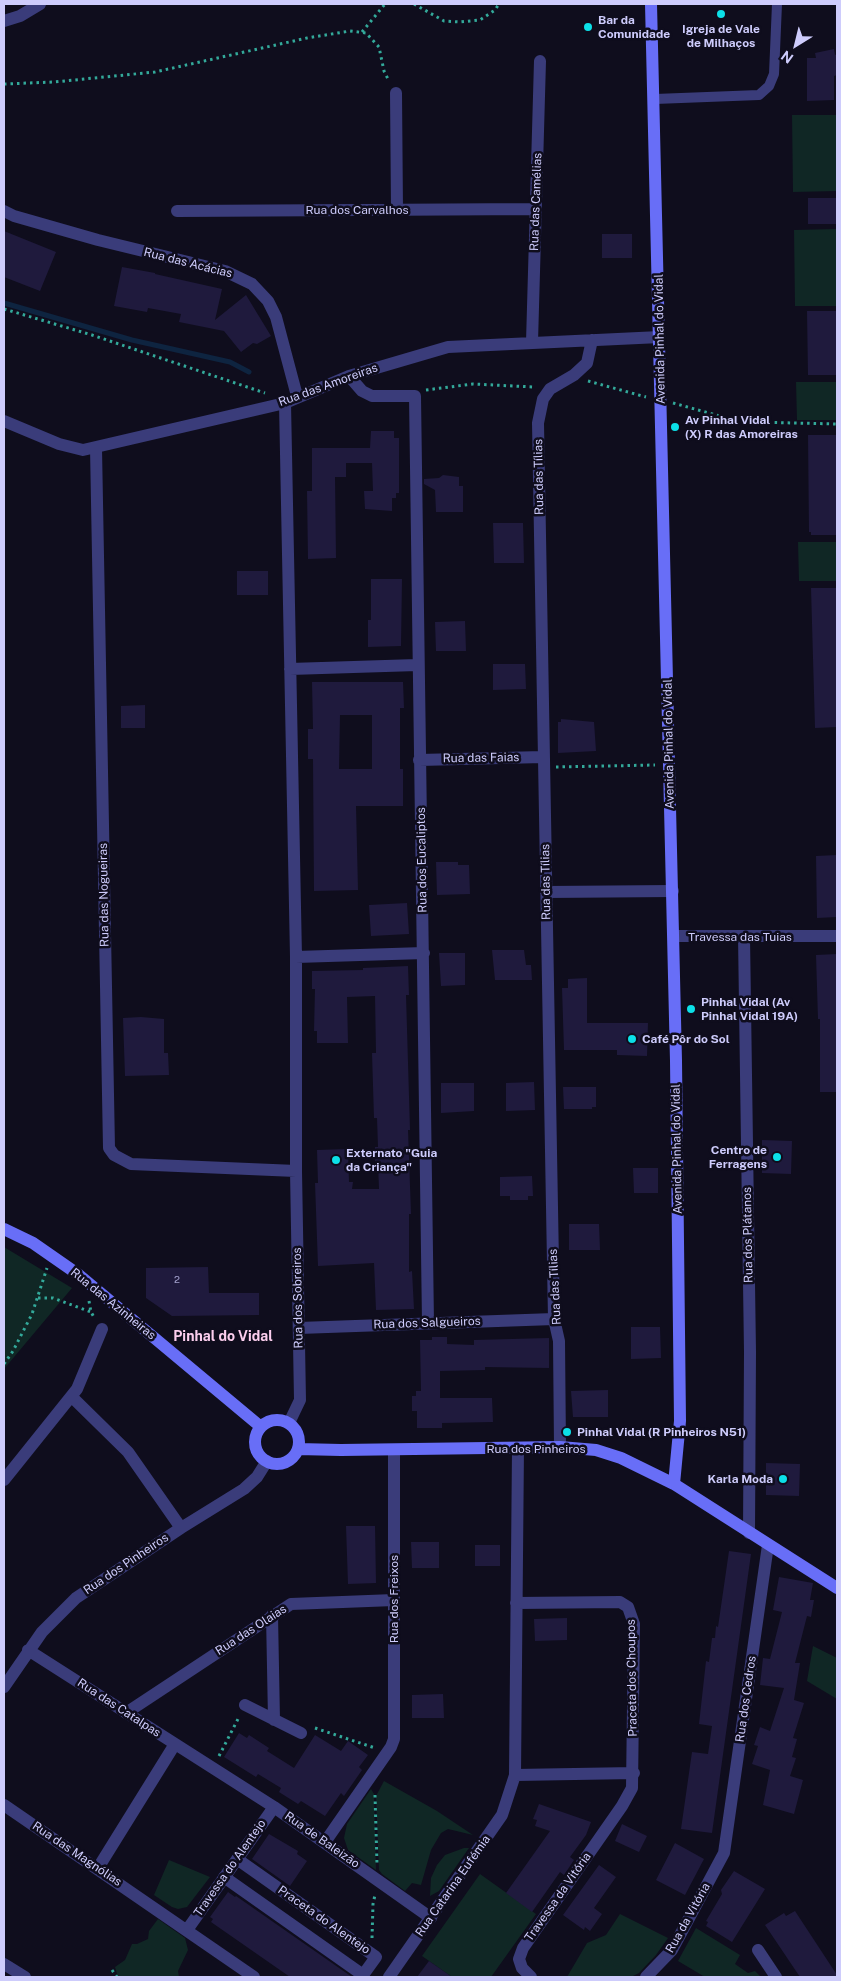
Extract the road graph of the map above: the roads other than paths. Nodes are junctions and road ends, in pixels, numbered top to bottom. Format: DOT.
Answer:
graph roads {
  1 [pos="40,4"];
  2 [pos="651,4"];
  3 [pos="777,4"];
  4 [pos="4,21"];
  5 [pos="540,61"];
  6 [pos="396,94"];
  7 [pos="655,99"];
  8 [pos="536,209"];
  9 [pos="397,210"];
  10 [pos="4,211"];
  11 [pos="177,211"];
  12 [pos="660,337"];
  13 [pos="592,340"];
  14 [pos="532,342"];
  15 [pos="349,376"];
  16 [pos="297,396"];
  17 [pos="285,402"];
  18 [pos="4,421"];
  19 [pos="96,448"];
  20 [pos="417,665"];
  21 [pos="290,669"];
  22 [pos="419,760"];
  23 [pos="543,762"];
  24 [pos="673,891"];
  25 [pos="546,892"];
  26 [pos="674,936"];
  27 [pos="744,936"];
  28 [pos="837,936"];
  29 [pos="424,954"];
  30 [pos="296,957"];
  31 [pos="296,1171"];
  32 [pos="4,1229"];
  33 [pos="554,1319"];
  34 [pos="428,1323"];
  35 [pos="299,1328"];
  36 [pos="102,1329"];
  37 [pos="72,1397"];
  38 [pos="289,1423"];
  39 [pos="261,1427"];
  40 [pos="518,1448"];
  41 [pos="560,1448"];
  42 [pos="298,1449"];
  43 [pos="394,1450"];
  44 [pos="267,1461"];
  45 [pos="4,1480"];
  46 [pos="674,1484"];
  47 [pos="180,1528"];
  48 [pos="749,1533"];
  49 [pos="768,1545"];
  50 [pos="832,1585"];
  51 [pos="394,1600"];
  52 [pos="516,1603"];
  53 [pos="272,1615"];
  54 [pos="28,1650"];
  55 [pos="4,1687"];
  56 [pos="245,1705"];
  57 [pos="126,1713"];
  58 [pos="274,1720"];
  59 [pos="301,1733"];
  60 [pos="175,1744"];
  61 [pos="212,1767"];
  62 [pos="634,1773"];
  63 [pos="515,1775"];
  64 [pos="4,1805"];
  65 [pos="274,1807"];
  66 [pos="612,1819"];
  67 [pos="326,1842"];
  68 [pos="724,1854"];
  69 [pos="237,1859"];
  70 [pos="98,1868"];
  71 [pos="224,1877"];
  72 [pos="431,1918"];
  73 [pos="187,1930"];
  74 [pos="758,1950"];
  75 [pos="4,1964"];
  76 [pos="25,1977"];
  77 [pos="254,1977"];
  78 [pos="389,1977"];
  79 [pos="530,1977"];
  80 [pos="646,1977"];
  81 [pos="776,1977"];
  1 -- 4 [label="street"];
  2 -- 7 [label="street, Avenida Pinhal do Vidal"];
  3 -- 7 [label="lane"];
  5 -- 8 [label="street, Rua das Camélias"];
  6 -- 9 [label="street"];
  7 -- 12 [label="street, Avenida Pinhal do Vidal"];
  8 -- 9 [label="street, Rua dos Carvalhos"];
  8 -- 14 [label="street, Rua das Camélias"];
  9 -- 11 [label="street, Rua dos Carvalhos"];
  10 -- 16 [label="street, Rua das Acácias"];
  12 -- 13 [label="street, Rua das Amoreiras"];
  12 -- 24 [label="street, Avenida Pinhal do Vidal"];
  13 -- 14 [label="street, Rua das Amoreiras"];
  13 -- 23 [label="street, Rua das Tílias"];
  14 -- 15 [label="street, Rua das Amoreiras"];
  15 -- 16 [label="street, Rua das Amoreiras"];
  15 -- 20 [label="street, Rua dos Eucaliptos"];
  16 -- 17 [label="street, Rua das Amoreiras"];
  17 -- 19 [label="street, Rua das Amoreiras"];
  17 -- 21 [label="street, Rua dos Sobreiros"];
  18 -- 19 [label="street, Rua das Amoreiras"];
  19 -- 31 [label="street, Rua das Nogueiras"];
  20 -- 21 [label="street"];
  20 -- 22 [label="street, Rua dos Eucaliptos"];
  21 -- 30 [label="street, Rua dos Sobreiros"];
  22 -- 23 [label="street, Rua das Faias"];
  22 -- 29 [label="street, Rua dos Eucaliptos"];
  23 -- 25 [label="street, Rua das Tílias"];
  24 -- 25 [label="street"];
  24 -- 26 [label="street, Avenida Pinhal do Vidal"];
  25 -- 33 [label="street, Rua das Tílias"];
  26 -- 27 [label="street, Travessa das Tuias"];
  26 -- 46 [label="street, Avenida Pinhal do Vidal"];
  27 -- 28 [label="street, Travessa das Tuias"];
  27 -- 48 [label="street, Rua dos Plátanos"];
  29 -- 30 [label="street"];
  29 -- 34 [label="street, Rua dos Eucaliptos"];
  30 -- 31 [label="street, Rua dos Sobreiros"];
  31 -- 35 [label="street, Rua dos Sobreiros"];
  32 -- 39 [label="street, Rua das Azinheiras"];
  33 -- 34 [label="street, Rua dos Salgueiros"];
  33 -- 41 [label="street, Rua das Tílias"];
  34 -- 35 [label="street, Rua dos Salgueiros"];
  35 -- 38 [label="street, Rua dos Sobreiros"];
  36 -- 37 [label="street"];
  37 -- 45 [label="street"];
  37 -- 47 [label="street"];
  38 -- 39 [label="street"];
  38 -- 42 [label="street"];
  39 -- 44 [label="street"];
  40 -- 41 [label="street, Rua dos Pinheiros"];
  40 -- 43 [label="street, Rua dos Pinheiros"];
  40 -- 52 [label="street"];
  41 -- 46 [label="street, Rua dos Pinheiros"];
  42 -- 43 [label="street, Rua dos Pinheiros"];
  42 -- 44 [label="street"];
  43 -- 51 [label="street, Rua dos Freixos"];
  44 -- 47 [label="street, Rua dos Pinheiros"];
  46 -- 48 [label="street, Rua dos Pinheiros"];
  47 -- 54 [label="street, Rua dos Pinheiros"];
  48 -- 49 [label="street, Rua dos Pinheiros"];
  49 -- 50 [label="street, Rua dos Pinheiros"];
  49 -- 68 [label="street, Rua dos Cedros"];
  51 -- 53 [label="street, Rua das Olaias"];
  51 -- 67 [label="street, Rua dos Freixos"];
  52 -- 62 [label="street, Praceta dos Choupos"];
  52 -- 63 [label="street"];
  53 -- 57 [label="street, Rua das Olaias"];
  53 -- 58 [label="street"];
  54 -- 55 [label="street, Rua dos Pinheiros"];
  54 -- 57 [label="street, Rua das Catalpas"];
  56 -- 58 [label="street"];
  57 -- 60 [label="street, Rua das Catalpas"];
  58 -- 59 [label="street"];
  60 -- 61 [label="street, Rua das Catalpas"];
  60 -- 70 [label="street"];
  61 -- 65 [label="street, Rua de Baleizão"];
  62 -- 63 [label="street"];
  62 -- 66 [label="street, Praceta dos Choupos"];
  63 -- 72 [label="street, Rua Catarina Eufémia"];
  64 -- 70 [label="street, Rua das Magnólias"];
  65 -- 67 [label="street, Rua de Baleizão"];
  65 -- 69 [label="street, Travessa do Alentejo"];
  66 -- 79 [label="street, Travessa da Vitória"];
  67 -- 72 [label="street, Rua de Baleizão"];
  68 -- 80 [label="street, Rua da Vitória"];
  69 -- 71 [label="street, Travessa do Alentejo"];
  69 -- 71 [label="street, Praceta do Alentejo"];
  70 -- 73 [label="street, Rua das Magnólias"];
  71 -- 73 [label="street, Travessa do Alentejo"];
  72 -- 78 [label="street, Rua Catarina Eufémia"];
  73 -- 77 [label="street, Rua das Magnólias"];
  74 -- 81 [label="street"];
  75 -- 76 [label="street"];
}
